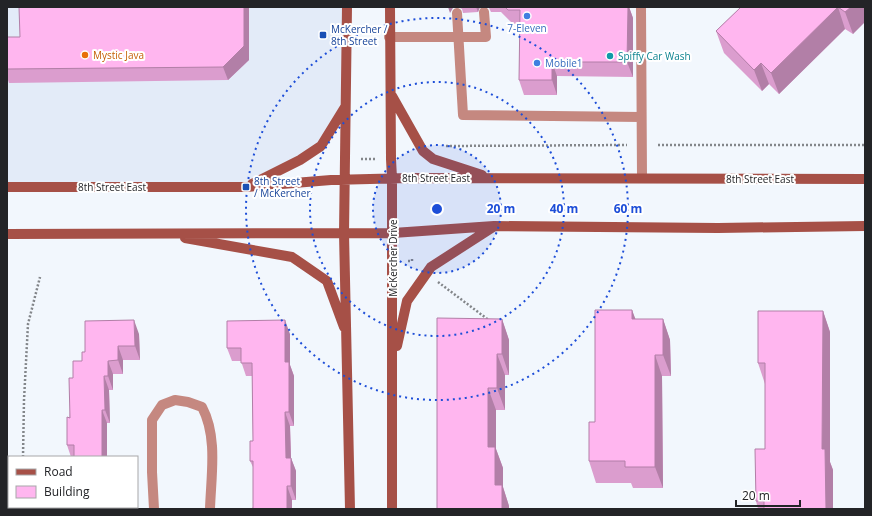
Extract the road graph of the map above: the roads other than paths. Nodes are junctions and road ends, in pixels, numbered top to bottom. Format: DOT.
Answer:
graph roads {
  1 [pos="347,7"];
  2 [pos="390,7"];
  3 [pos="640,7"];
  4 [pos="484,12"];
  5 [pos="457,13"];
  6 [pos="389,37"];
  7 [pos="458,38"];
  8 [pos="391,95"];
  9 [pos="345,107"];
  10 [pos="641,117"];
  11 [pos="392,178"];
  12 [pos="492,178"];
  13 [pos="642,178"];
  14 [pos="865,179"];
  15 [pos="345,180"];
  16 [pos="7,187"];
  17 [pos="246,187"];
  18 [pos="494,226"];
  19 [pos="865,226"];
  20 [pos="157,233"];
  21 [pos="344,233"];
  22 [pos="393,233"];
  23 [pos="7,234"];
  24 [pos="348,335"];
  25 [pos="392,366"];
  26 [pos="154,509"];
  27 [pos="210,509"];
  28 [pos="350,509"];
  29 [pos="392,509"];
  1 -- 9 [label="main road"];
  2 -- 6 [label="main road, McKercher Drive"];
  3 -- 10 [label="lane"];
  4 -- 7 [label="lane"];
  5 -- 7 [label="lane"];
  6 -- 7 [label="lane"];
  6 -- 8 [label="main road, McKercher Drive"];
  7 -- 10 [label="lane"];
  8 -- 11 [label="main road, McKercher Drive"];
  8 -- 12 [label="main road"];
  9 -- 15 [label="main road"];
  9 -- 17 [label="main road"];
  10 -- 13 [label="lane"];
  11 -- 12 [label="main road, 8th Street East"];
  11 -- 15 [label="main road, 8th Street East"];
  11 -- 22 [label="main road, McKercher Drive"];
  12 -- 13 [label="main road, 8th Street East"];
  13 -- 14 [label="main road, 8th Street East"];
  15 -- 17 [label="main road, 8th Street East"];
  15 -- 21 [label="main road"];
  16 -- 17 [label="main road, 8th Street East"];
  18 -- 19 [label="main road"];
  18 -- 22 [label="main road"];
  18 -- 25 [label="main road"];
  20 -- 21 [label="main road"];
  20 -- 23 [label="main road"];
  20 -- 24 [label="main road"];
  21 -- 22 [label="main road"];
  21 -- 24 [label="main road"];
  22 -- 25 [label="main road, McKercher Drive"];
  24 -- 28 [label="main road"];
  25 -- 29 [label="main road, McKercher Drive"];
  26 -- 27 [label="lane"];
}
